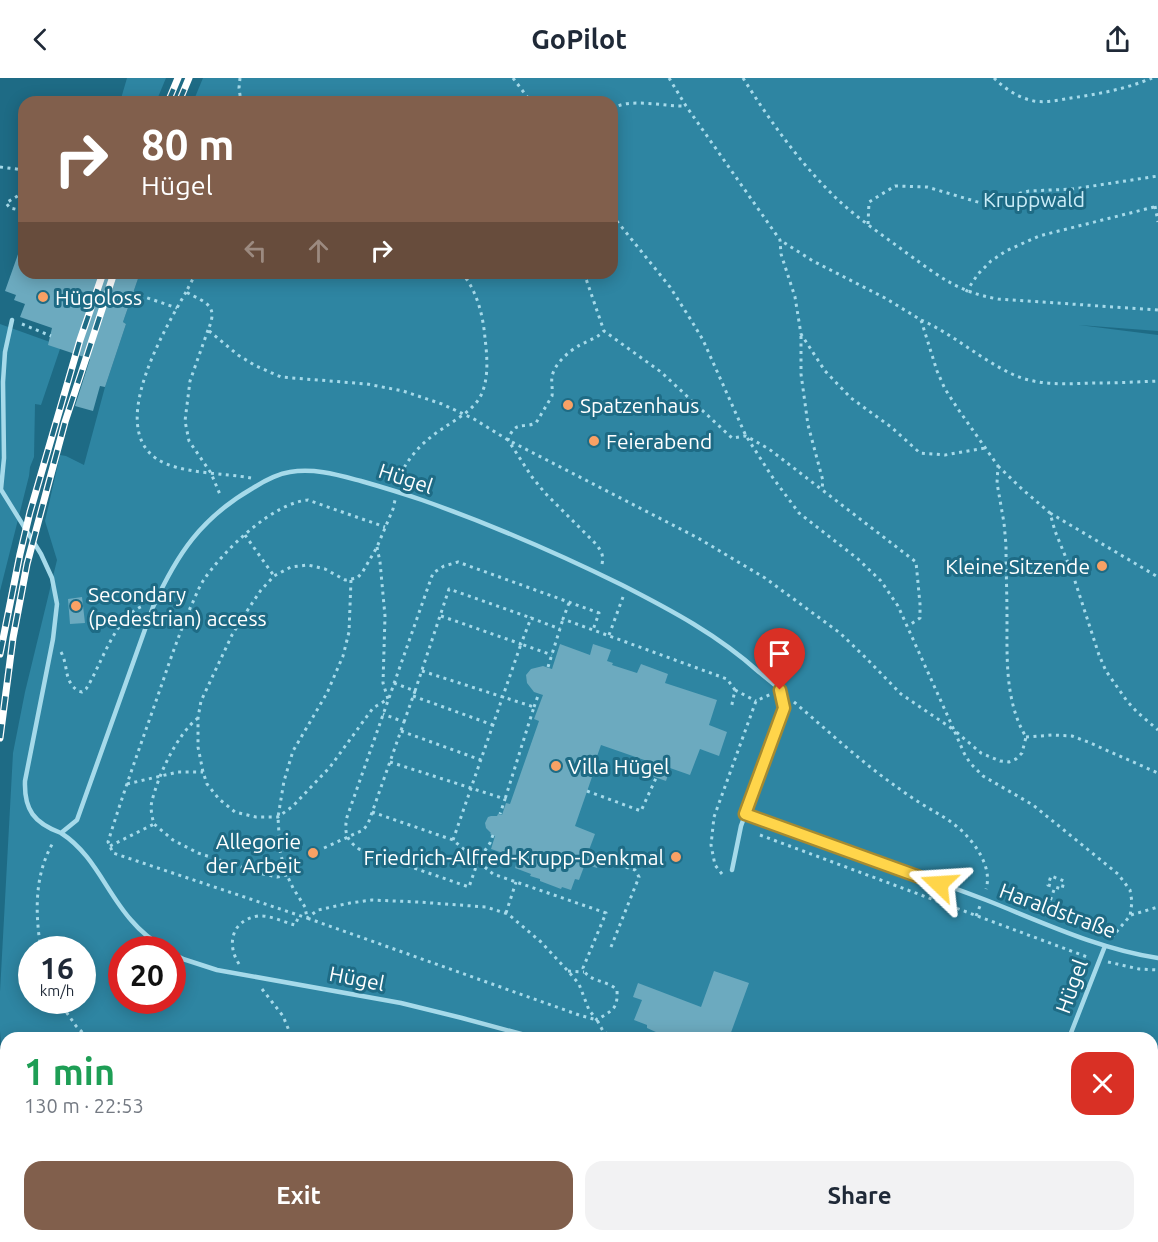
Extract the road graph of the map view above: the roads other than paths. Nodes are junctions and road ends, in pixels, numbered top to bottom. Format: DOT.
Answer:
graph roads {
  1 [pos="12,320"];
  2 [pos="0,489"];
  3 [pos="745,814"];
  4 [pos="61,833"];
  5 [pos="732,870"];
  6 [pos="148,936"];
  7 [pos="1104,946"];
  8 [pos="1158,958"];
  9 [pos="186,960"];
  10 [pos="515,1032"];
  11 [pos="1071,1032"];
  1 -- 2 [label="lane"];
  2 -- 4 [label="lane"];
  3 -- 4 [label="lane, Hügel"];
  3 -- 5 [label="lane"];
  3 -- 7 [label="lane, Haraldstraße"];
  4 -- 6 [label="lane"];
  7 -- 8 [label="lane, Haraldstraße"];
  7 -- 11 [label="lane, Hügel"];
  9 -- 10 [label="lane, Hügel"];
}
